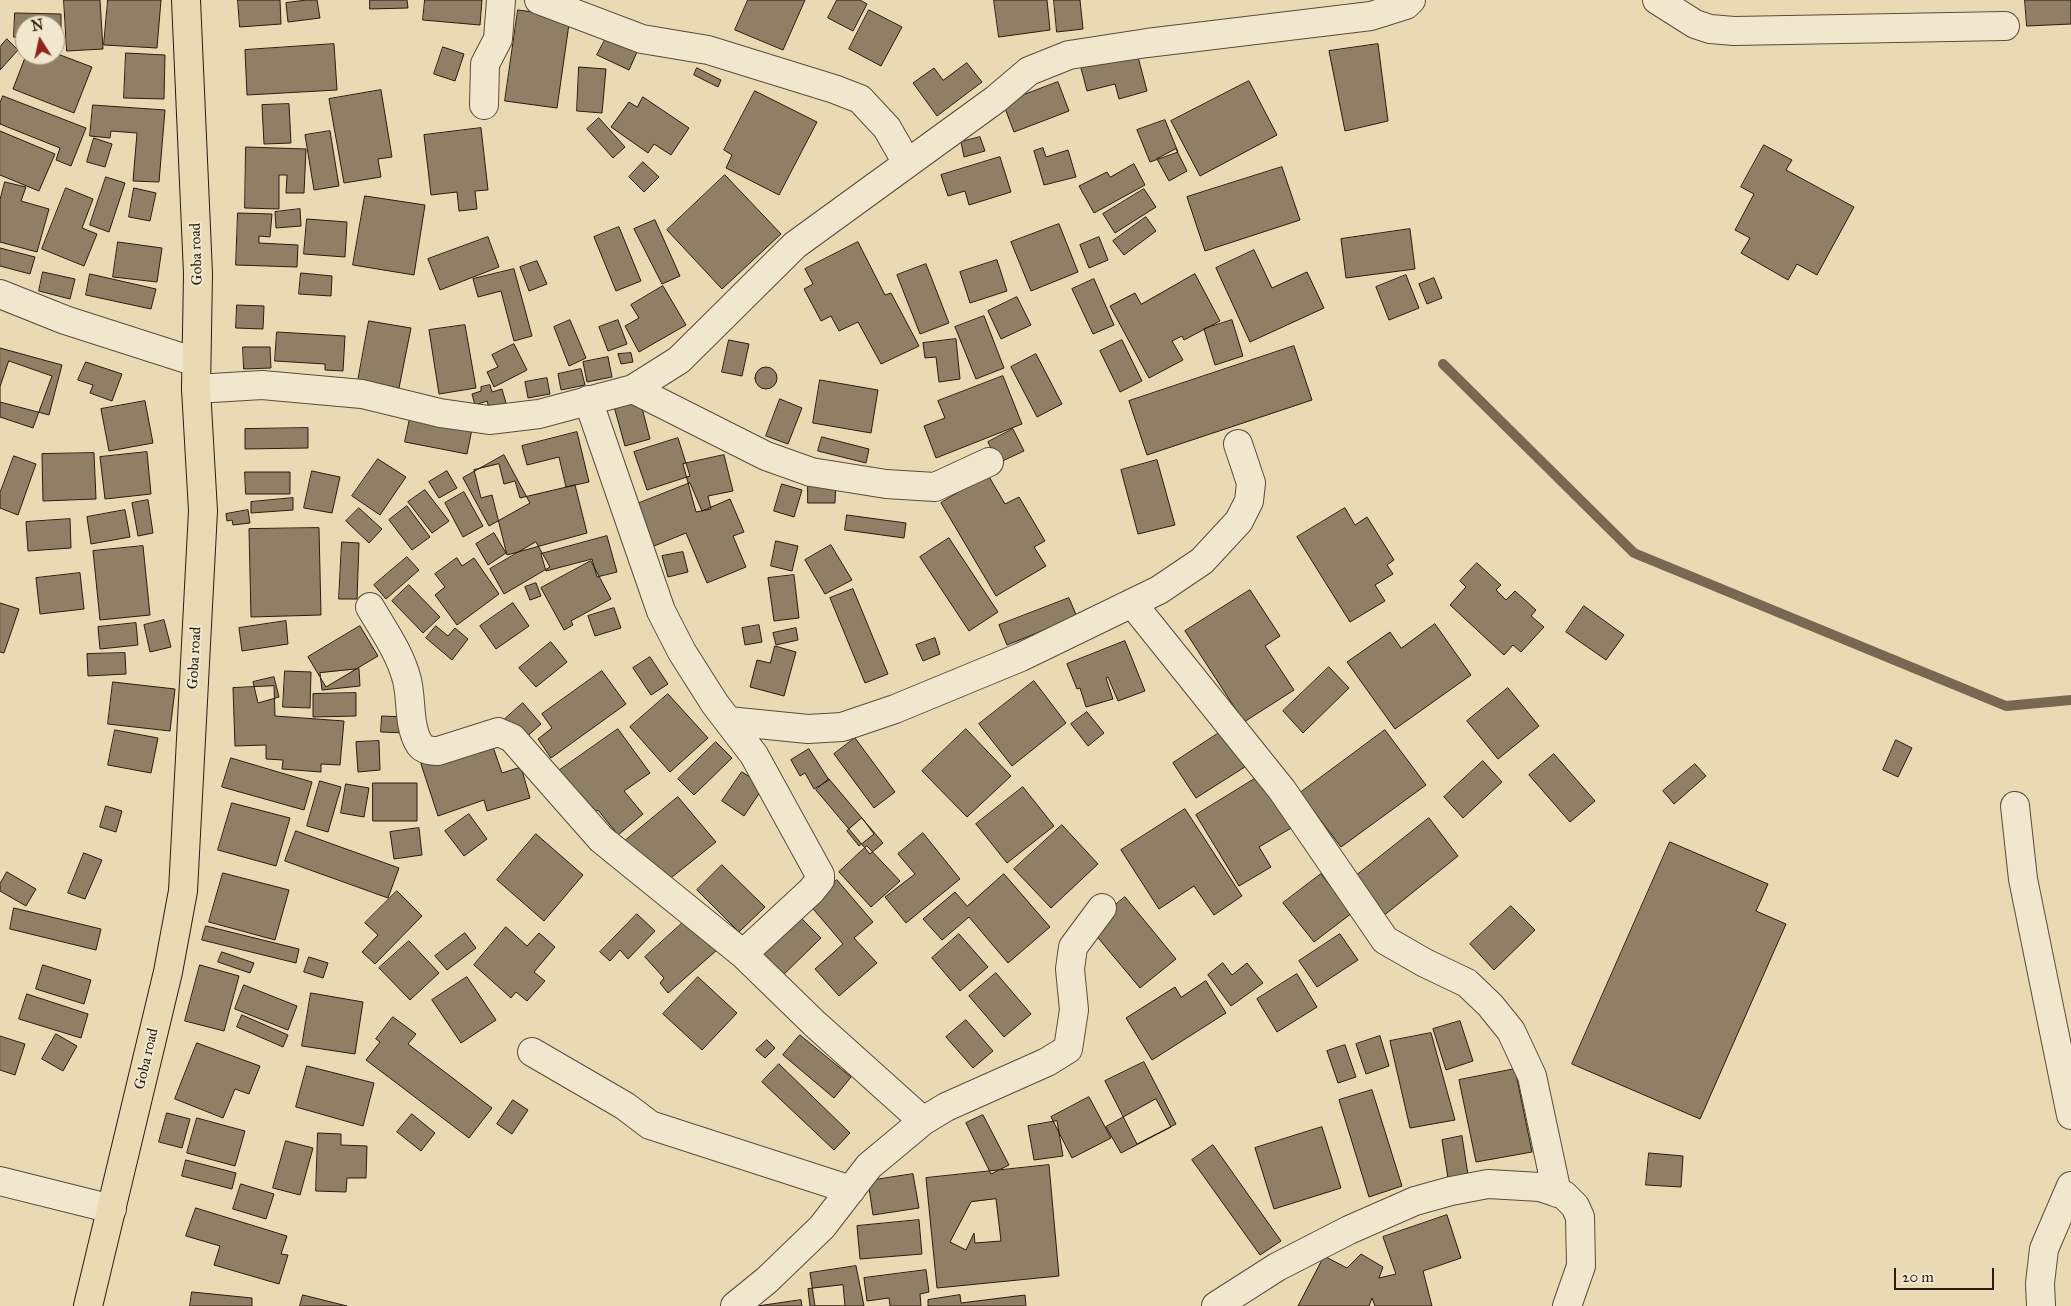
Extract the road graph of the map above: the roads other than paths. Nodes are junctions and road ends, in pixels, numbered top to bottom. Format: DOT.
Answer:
graph roads {
  1 [pos="186,0"];
  2 [pos="501,0"];
  3 [pos="539,0"];
  4 [pos="1411,0"];
  5 [pos="1657,0"];
  6 [pos="2005,26"];
  7 [pos="484,105"];
  8 [pos="907,163"];
  9 [pos="0,294"];
  10 [pos="196,362"];
  11 [pos="196,389"];
  12 [pos="633,389"];
  13 [pos="588,400"];
  14 [pos="1238,444"];
  15 [pos="990,462"];
  16 [pos="1132,603"];
  17 [pos="370,607"];
  18 [pos="728,721"];
  19 [pos="2015,806"];
  20 [pos="1102,908"];
  21 [pos="743,954"];
  22 [pos="532,1052"];
  23 [pos="2071,1115"];
  24 [pos="923,1121"];
  25 [pos="2071,1186"];
  26 [pos="2,1189"];
  27 [pos="851,1190"];
  28 [pos="1557,1192"];
  29 [pos="112,1209"];
  30 [pos="88,1306"];
  31 [pos="735,1306"];
  32 [pos="1216,1306"];
  33 [pos="1567,1306"];
  34 [pos="2041,1306"];
  1 -- 10 [label="main road, Goba road"];
  2 -- 7 [label="street"];
  3 -- 8 [label="street"];
  4 -- 8 [label="street"];
  5 -- 6 [label="street"];
  8 -- 12 [label="street"];
  9 -- 10 [label="street"];
  10 -- 11 [label="main road, Goba road"];
  11 -- 13 [label="street"];
  11 -- 29 [label="main road, Goba road"];
  12 -- 13 [label="street"];
  12 -- 15 [label="street"];
  13 -- 18 [label="street"];
  14 -- 16 [label="street"];
  16 -- 18 [label="street"];
  16 -- 28 [label="street"];
  17 -- 21 [label="street"];
  18 -- 21 [label="street"];
  19 -- 23 [label="street"];
  20 -- 24 [label="street"];
  21 -- 24 [label="street"];
  22 -- 27 [label="street"];
  24 -- 27 [label="street"];
  25 -- 34 [label="street"];
  26 -- 29 [label="street"];
  27 -- 31 [label="street"];
  28 -- 32 [label="street"];
  28 -- 33 [label="street"];
  29 -- 30 [label="main road, Goba road"];
}
